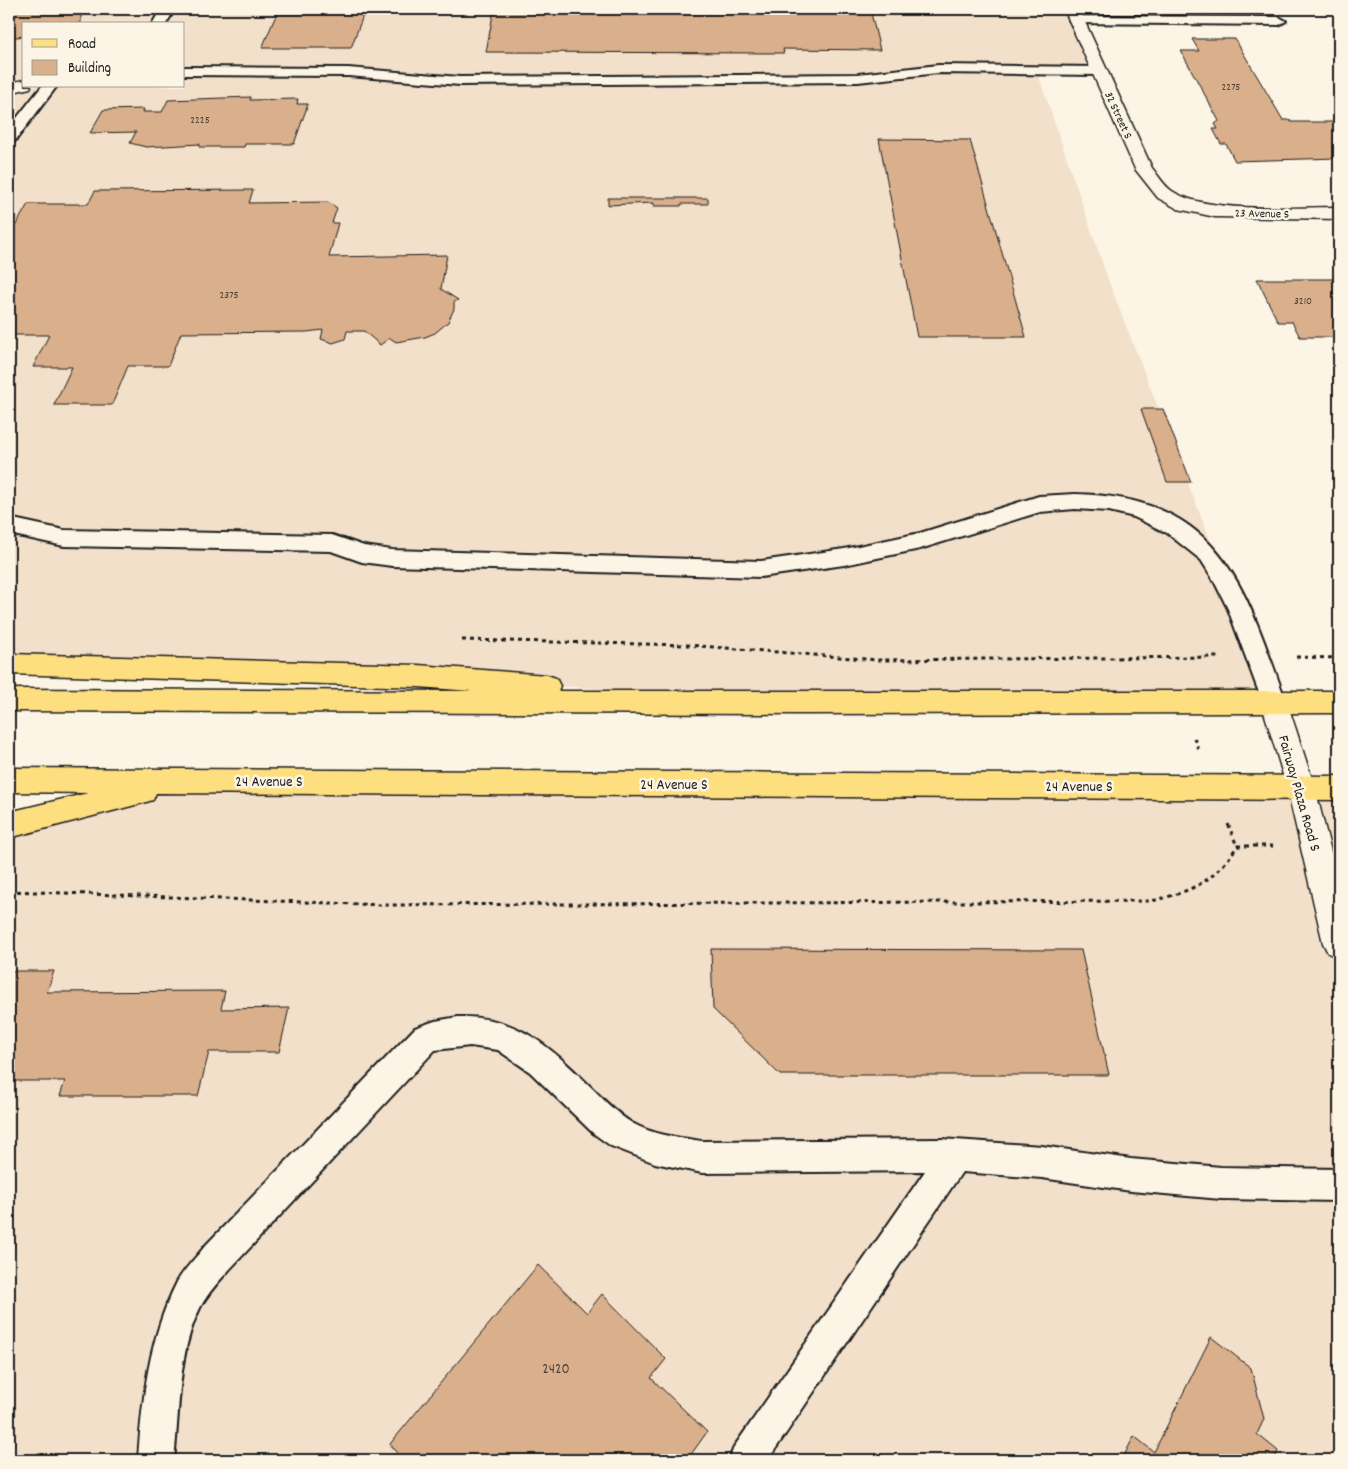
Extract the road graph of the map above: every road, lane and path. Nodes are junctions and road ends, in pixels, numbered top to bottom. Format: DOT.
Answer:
graph roads {
  1 [pos="168,9"];
  2 [pos="1074,14"];
  3 [pos="1279,21"];
  4 [pos="160,22"];
  5 [pos="185,71"];
  6 [pos="1098,71"];
  7 [pos="9,78"];
  8 [pos="22,78"];
  9 [pos="22,85"];
  10 [pos="9,88"];
  11 [pos="48,88"];
  12 [pos="9,138"];
  13 [pos="1185,205"];
  14 [pos="1339,213"];
  15 [pos="9,526"];
  16 [pos="459,640"];
  17 [pos="1161,656"];
  18 [pos="9,664"];
  19 [pos="9,700"];
  20 [pos="1274,702"];
  21 [pos="1339,702"];
  22 [pos="796,704"];
  23 [pos="9,780"];
  24 [pos="183,781"];
  25 [pos="1300,788"];
  26 [pos="1339,788"];
  27 [pos="9,824"];
  28 [pos="1237,846"];
  29 [pos="9,891"];
  30 [pos="1339,944"];
  31 [pos="954,1156"];
  32 [pos="1339,1185"];
  33 [pos="156,1460"];
  34 [pos="747,1460"];
  1 -- 4 [label="lane"];
  2 -- 3 [label="lane"];
  2 -- 6 [label="street, 32 Street S"];
  5 -- 6 [label="lane"];
  6 -- 13 [label="street, 32 Street S"];
  7 -- 8 [label="street"];
  9 -- 10 [label="street"];
  11 -- 12 [label="lane"];
  13 -- 14 [label="street, 23 Avenue S"];
  15 -- 20 [label="lane"];
  16 -- 17 [label="path"];
  18 -- 22 [label="main road"];
  19 -- 22 [label="main road"];
  20 -- 21 [label="main road"];
  20 -- 22 [label="main road"];
  20 -- 25 [label="street, Fairway Plaza Road S"];
  23 -- 24 [label="main road, 24 Avenue S"];
  24 -- 25 [label="main road, 24 Avenue S"];
  24 -- 27 [label="main road"];
  25 -- 26 [label="main road, 24 Avenue S"];
  25 -- 30 [label="street, Fairway Plaza Road S"];
  28 -- 29 [label="path"];
  31 -- 32 [label="lane"];
  31 -- 33 [label="lane"];
  31 -- 34 [label="lane"];
}
